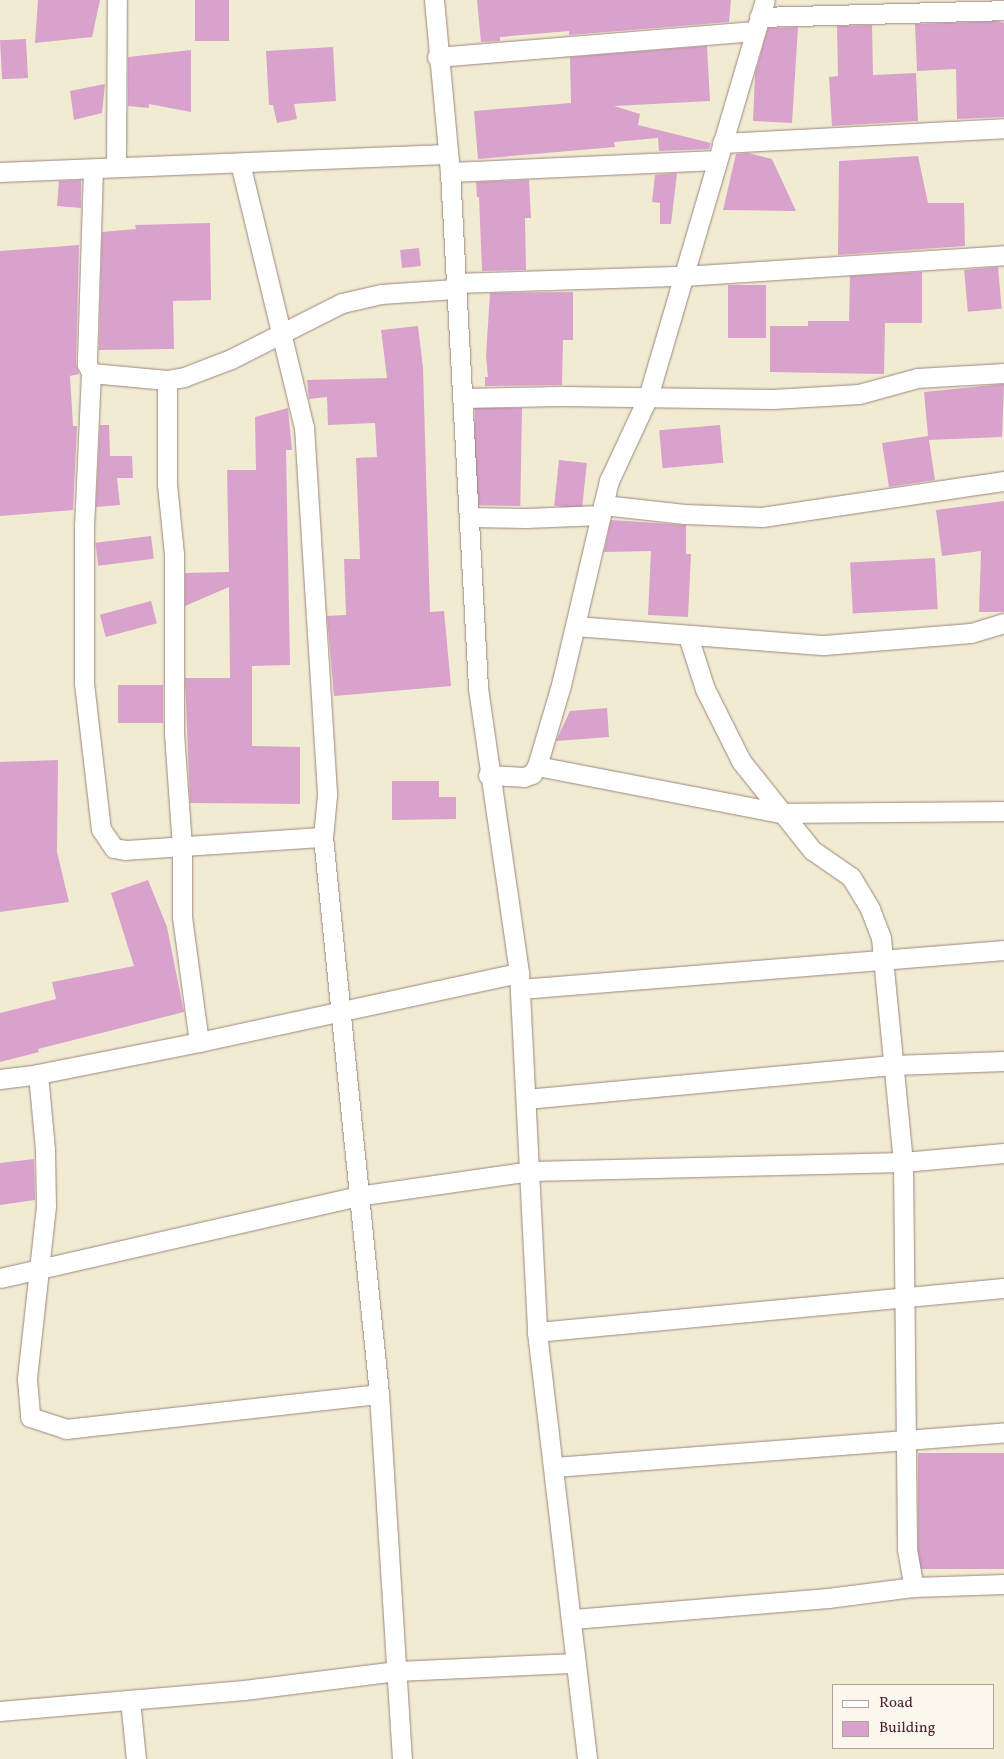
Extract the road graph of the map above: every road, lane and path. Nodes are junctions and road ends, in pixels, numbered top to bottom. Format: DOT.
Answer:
graph roads {
  1 [pos="117,0"];
  2 [pos="434,0"];
  3 [pos="1004,10"];
  4 [pos="759,16"];
  5 [pos="437,57"];
  6 [pos="1004,128"];
  7 [pos="719,152"];
  8 [pos="240,163"];
  9 [pos="448,163"];
  10 [pos="93,168"];
  11 [pos="116,168"];
  12 [pos="0,172"];
  13 [pos="1004,255"];
  14 [pos="683,276"];
  15 [pos="455,286"];
  16 [pos="279,334"];
  17 [pos="91,373"];
  18 [pos="1004,374"];
  19 [pos="167,380"];
  20 [pos="648,396"];
  21 [pos="462,398"];
  22 [pos="1004,481"];
  23 [pos="602,510"];
  24 [pos="470,517"];
  25 [pos="1004,623"];
  26 [pos="575,626"];
  27 [pos="688,636"];
  28 [pos="536,766"];
  29 [pos="488,775"];
  30 [pos="1004,811"];
  31 [pos="782,813"];
  32 [pos="323,837"];
  33 [pos="182,846"];
  34 [pos="1004,950"];
  35 [pos="883,958"];
  36 [pos="519,981"];
  37 [pos="339,1010"];
  38 [pos="198,1042"];
  39 [pos="1004,1061"];
  40 [pos="894,1065"];
  41 [pos="38,1074"];
  42 [pos="0,1079"];
  43 [pos="526,1099"];
  44 [pos="1004,1153"];
  45 [pos="903,1162"];
  46 [pos="531,1171"];
  47 [pos="358,1196"];
  48 [pos="38,1269"];
  49 [pos="0,1278"];
  50 [pos="1004,1288"];
  51 [pos="906,1297"];
  52 [pos="537,1332"];
  53 [pos="378,1394"];
  54 [pos="1004,1432"];
  55 [pos="908,1440"];
  56 [pos="554,1467"];
  57 [pos="1004,1584"];
  58 [pos="914,1587"];
  59 [pos="573,1619"];
  60 [pos="576,1662"];
  61 [pos="397,1671"];
  62 [pos="130,1700"];
  63 [pos="0,1711"];
  64 [pos="136,1759"];
  65 [pos="402,1759"];
  66 [pos="587,1759"];
  1 -- 11 [label="street"];
  2 -- 5 [label="street"];
  3 -- 4 [label="street"];
  4 -- 5 [label="street"];
  4 -- 7 [label="street"];
  5 -- 9 [label="street"];
  6 -- 7 [label="street"];
  7 -- 9 [label="street"];
  7 -- 14 [label="street"];
  8 -- 9 [label="street"];
  8 -- 11 [label="street"];
  8 -- 16 [label="street"];
  9 -- 15 [label="street"];
  10 -- 11 [label="street"];
  10 -- 12 [label="street"];
  10 -- 17 [label="street"];
  13 -- 14 [label="street"];
  14 -- 15 [label="street"];
  14 -- 20 [label="street"];
  15 -- 16 [label="street"];
  15 -- 21 [label="street"];
  16 -- 19 [label="street"];
  16 -- 32 [label="street"];
  17 -- 19 [label="street"];
  17 -- 33 [label="street"];
  18 -- 20 [label="street"];
  19 -- 33 [label="street"];
  20 -- 21 [label="street"];
  20 -- 23 [label="street"];
  21 -- 24 [label="street"];
  22 -- 23 [label="street"];
  23 -- 24 [label="street"];
  23 -- 26 [label="street"];
  24 -- 29 [label="street"];
  25 -- 27 [label="street"];
  26 -- 27 [label="street"];
  26 -- 28 [label="street"];
  27 -- 31 [label="street"];
  28 -- 29 [label="street"];
  28 -- 31 [label="street"];
  29 -- 36 [label="street"];
  30 -- 31 [label="street"];
  31 -- 35 [label="street"];
  32 -- 33 [label="street"];
  32 -- 37 [label="street"];
  33 -- 38 [label="street"];
  34 -- 35 [label="street"];
  35 -- 36 [label="street"];
  35 -- 40 [label="street"];
  36 -- 37 [label="street"];
  36 -- 43 [label="street"];
  37 -- 38 [label="street"];
  37 -- 47 [label="street"];
  38 -- 41 [label="street"];
  39 -- 40 [label="street"];
  40 -- 43 [label="street"];
  40 -- 45 [label="street"];
  41 -- 42 [label="street"];
  41 -- 48 [label="street"];
  43 -- 46 [label="street"];
  44 -- 45 [label="street"];
  45 -- 46 [label="street"];
  45 -- 51 [label="street"];
  46 -- 47 [label="street"];
  46 -- 52 [label="street"];
  47 -- 48 [label="street"];
  47 -- 53 [label="street"];
  48 -- 49 [label="street"];
  48 -- 53 [label="street"];
  50 -- 51 [label="street"];
  51 -- 52 [label="street"];
  51 -- 55 [label="street"];
  52 -- 56 [label="street"];
  53 -- 61 [label="street"];
  54 -- 55 [label="street"];
  55 -- 56 [label="street"];
  55 -- 58 [label="street"];
  56 -- 59 [label="street"];
  57 -- 58 [label="street"];
  58 -- 59 [label="street"];
  59 -- 60 [label="street"];
  60 -- 61 [label="street"];
  60 -- 66 [label="street"];
  61 -- 62 [label="street"];
  61 -- 65 [label="street"];
  62 -- 63 [label="street"];
  62 -- 64 [label="street"];
}
